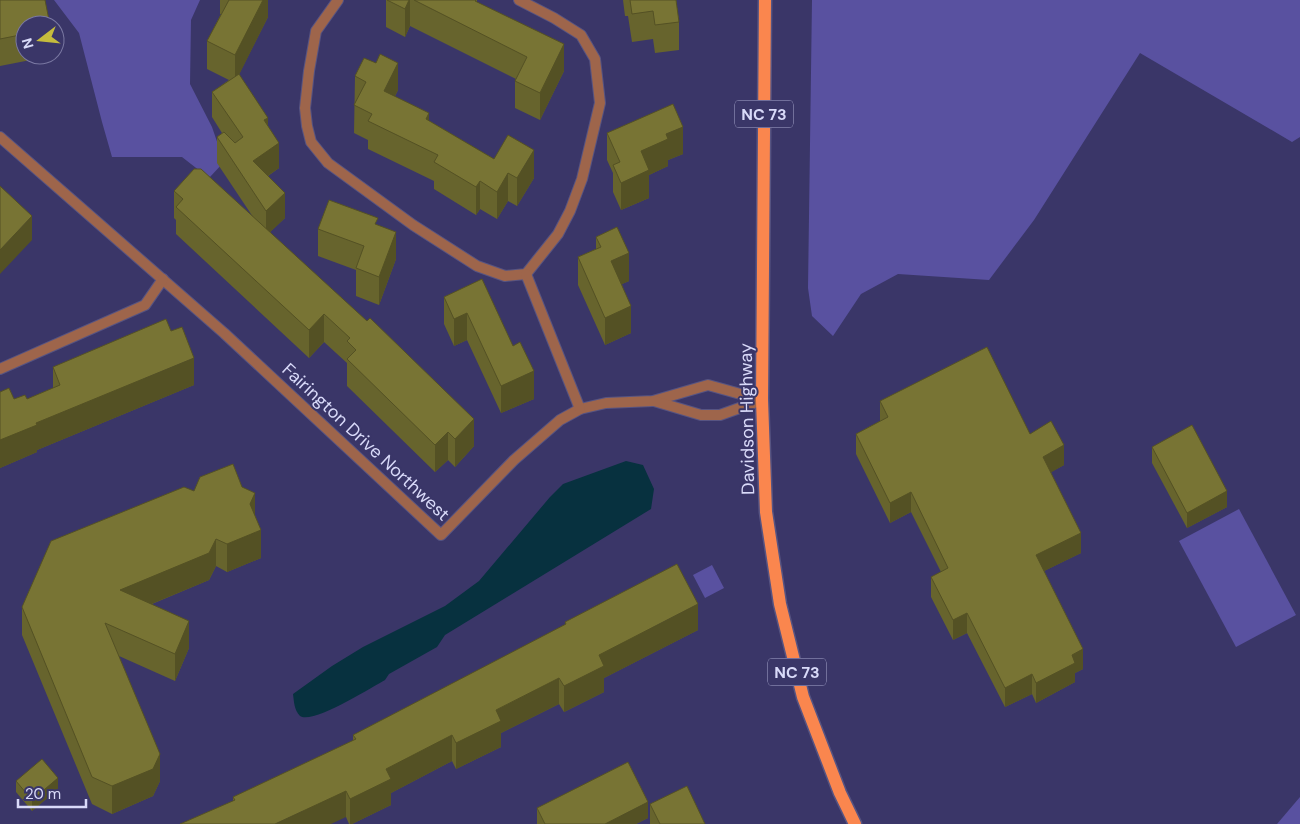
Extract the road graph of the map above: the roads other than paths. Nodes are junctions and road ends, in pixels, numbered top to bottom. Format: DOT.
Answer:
graph roads {
  1 [pos="338,0"];
  2 [pos="519,0"];
  3 [pos="765,0"];
  4 [pos="0,138"];
  5 [pos="526,274"];
  6 [pos="163,279"];
  7 [pos="0,369"];
  8 [pos="762,400"];
  9 [pos="653,401"];
  10 [pos="580,409"];
  11 [pos="855,824"];
  1 -- 5 [label="street"];
  2 -- 5 [label="street"];
  3 -- 8 [label="main road, Davidson Highway / NC 73"];
  4 -- 6 [label="street, Fairington Drive Northwest"];
  5 -- 10 [label="street"];
  6 -- 7 [label="street"];
  6 -- 10 [label="street, Fairington Drive Northwest"];
  8 -- 9 [label="street, Fairington Drive Northwest"];
  8 -- 9 [label="street, Fairington Drive Northwest"];
  8 -- 11 [label="main road, Davidson Highway / NC 73"];
  9 -- 10 [label="street, Fairington Drive Northwest"];
}
